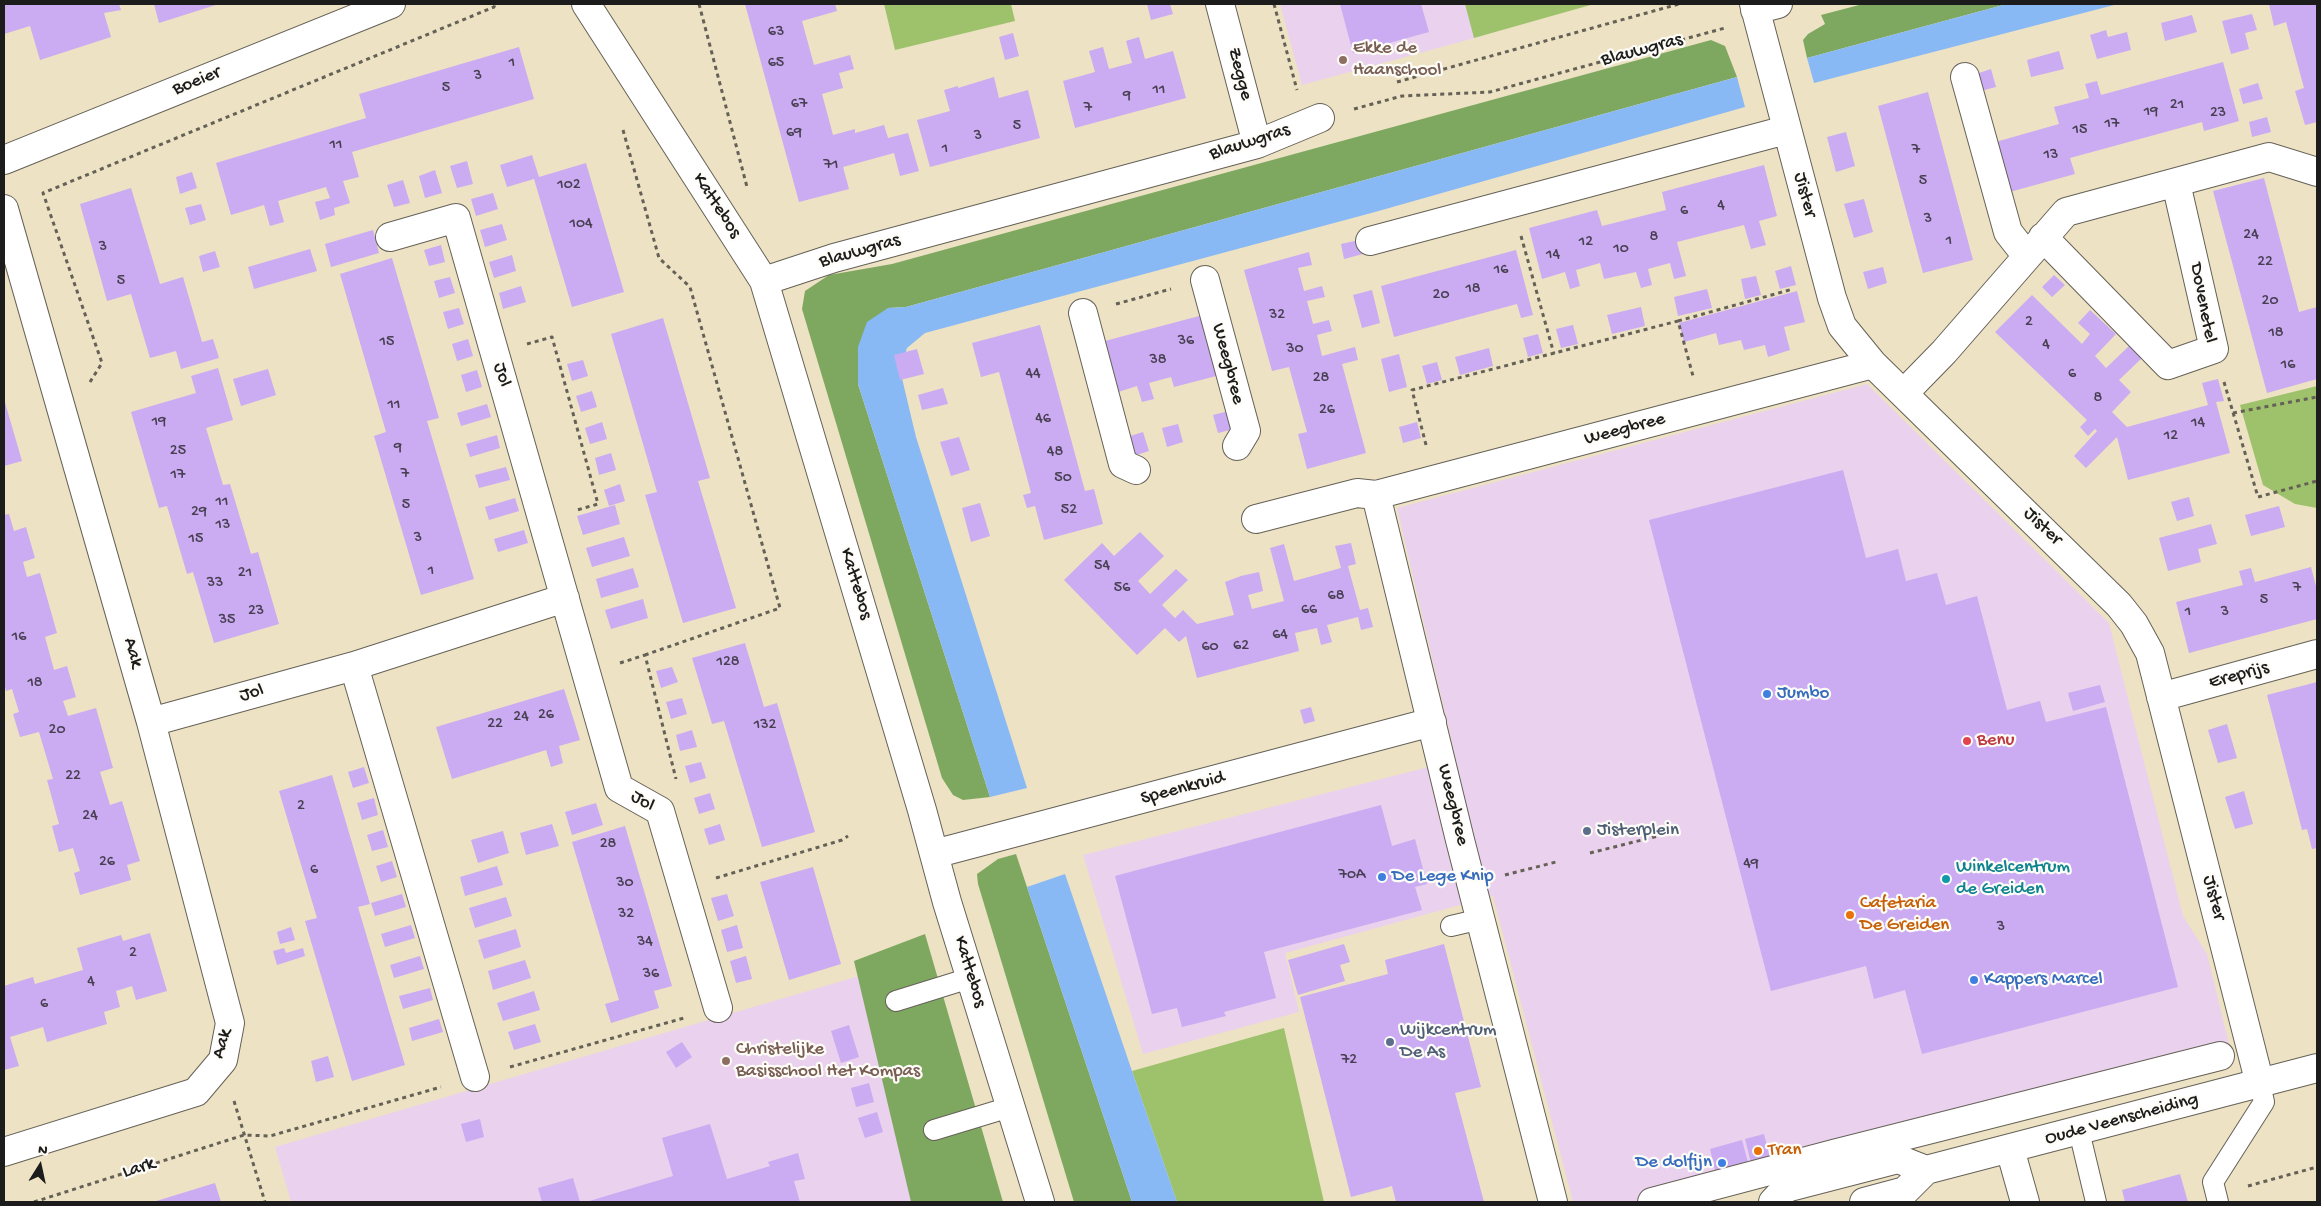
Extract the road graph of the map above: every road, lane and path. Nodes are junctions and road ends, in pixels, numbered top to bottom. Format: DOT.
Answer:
graph roads {
  1 [pos="391,4"];
  2 [pos="496,4"];
  3 [pos="586,4"];
  4 [pos="699,4"];
  5 [pos="1220,4"];
  6 [pos="1679,4"];
  7 [pos="1762,6"];
  8 [pos="1732,26"];
  9 [pos="1965,77"];
  10 [pos="1397,82"];
  11 [pos="1320,118"];
  12 [pos="620,122"];
  13 [pos="1786,130"];
  14 [pos="1257,144"];
  15 [pos="4,160"];
  16 [pos="2317,172"];
  17 [pos="2176,183"];
  18 [pos="749,194"];
  19 [pos="1512,202"];
  20 [pos="4,209"];
  21 [pos="390,237"];
  22 [pos="1370,241"];
  23 [pos="2035,246"];
  24 [pos="1205,280"];
  25 [pos="764,281"];
  26 [pos="1802,287"];
  27 [pos="1083,312"];
  28 [pos="1678,321"];
  29 [pos="2214,349"];
  30 [pos="495,352"];
  31 [pos="1554,354"];
  32 [pos="1873,364"];
  33 [pos="1693,377"];
  34 [pos="87,387"];
  35 [pos="1904,393"];
  36 [pos="2317,396"];
  37 [pos="2233,414"];
  38 [pos="1237,446"];
  39 [pos="1428,453"];
  40 [pos="1136,470"];
  41 [pos="2317,481"];
  42 [pos="1376,495"];
  43 [pos="575,510"];
  44 [pos="1256,519"];
  45 [pos="564,598"];
  46 [pos="2317,654"];
  47 [pos="645,655"];
  48 [pos="618,663"];
  49 [pos="354,666"];
  50 [pos="2161,697"];
  51 [pos="151,722"];
  52 [pos="1432,722"];
  53 [pos="660,811"];
  54 [pos="848,836"];
  55 [pos="1658,836"];
  56 [pos="1590,853"];
  57 [pos="934,854"];
  58 [pos="1556,862"];
  59 [pos="1499,876"];
  60 [pos="683,891"];
  61 [pos="1481,919"];
  62 [pos="1451,926"];
  63 [pos="970,978"];
  64 [pos="896,1000"];
  65 [pos="718,1008"];
  66 [pos="2220,1056"];
  67 [pos="223,1060"];
  68 [pos="2317,1068"];
  69 [pos="475,1077"];
  70 [pos="2260,1084"];
  71 [pos="1010,1107"];
  72 [pos="934,1130"];
  73 [pos="2078,1131"];
  74 [pos="244,1135"];
  75 [pos="2010,1149"];
  76 [pos="4,1152"];
  77 [pos="2317,1167"];
  78 [pos="1926,1170"];
  79 [pos="2239,1189"];
  80 [pos="34,1202"];
  81 [pos="265,1202"];
  82 [pos="1040,1202"];
  83 [pos="1553,1202"];
  84 [pos="1652,1202"];
  85 [pos="1773,1202"];
  86 [pos="1864,1202"];
  87 [pos="2025,1202"];
  88 [pos="2096,1202"];
  89 [pos="2218,1202"];
  1 -- 15 [label="street, Boeier"];
  2 -- 34 [label="path"];
  3 -- 25 [label="street, Kattebos"];
  4 -- 18 [label="path"];
  5 -- 14 [label="street, Zegge"];
  6 -- 10 [label="path"];
  7 -- 13 [label="street, Jister"];
  8 -- 11 [label="path, Blauwgras"];
  9 -- 23 [label="street, Dovenetel"];
  11 -- 14 [label="street, Blauwgras"];
  12 -- 47 [label="path"];
  13 -- 19 [label="street"];
  13 -- 32 [label="street, Jister"];
  14 -- 25 [label="street, Blauwgras"];
  16 -- 17 [label="street"];
  17 -- 23 [label="street"];
  17 -- 29 [label="street, Dovenetel"];
  19 -- 22 [label="street"];
  19 -- 31 [label="path"];
  20 -- 51 [label="street, Aak"];
  21 -- 30 [label="street, Jol"];
  23 -- 29 [label="street, Dovenetel"];
  23 -- 35 [label="street"];
  24 -- 27 [label="path"];
  24 -- 38 [label="street, Weegbree"];
  25 -- 57 [label="street, Kattebos"];
  26 -- 28 [label="path"];
  27 -- 40 [label="street"];
  28 -- 31 [label="path"];
  28 -- 33 [label="path"];
  29 -- 37 [label="path"];
  30 -- 43 [label="path"];
  30 -- 45 [label="street, Jol"];
  31 -- 39 [label="path"];
  32 -- 35 [label="street, Jister"];
  32 -- 42 [label="street, Weegbree"];
  35 -- 50 [label="street, Jister"];
  36 -- 37 [label="path"];
  37 -- 41 [label="path"];
  42 -- 44 [label="street, Weegbree"];
  42 -- 52 [label="street, Weegbree"];
  45 -- 49 [label="street, Jol"];
  45 -- 53 [label="street, Jol"];
  46 -- 50 [label="street, Ereprijs"];
  47 -- 48 [label="path"];
  47 -- 53 [label="path"];
  49 -- 51 [label="street, Jol"];
  49 -- 69 [label="street"];
  50 -- 70 [label="street, Jister"];
  51 -- 67 [label="street, Aak"];
  52 -- 57 [label="street, Speenkruid"];
  52 -- 61 [label="street, Weegbree"];
  53 -- 60 [label="street, Jol"];
  54 -- 60 [label="path"];
  55 -- 56 [label="path"];
  57 -- 63 [label="street, Kattebos"];
  58 -- 59 [label="path"];
  60 -- 65 [label="street, Jol"];
  61 -- 62 [label="lane"];
  61 -- 83 [label="street, Weegbree"];
  63 -- 64 [label="lane"];
  63 -- 71 [label="street, Kattebos"];
  66 -- 84 [label="street"];
  67 -- 74 [label="path"];
  67 -- 76 [label="street, Aak"];
  68 -- 70 [label="street, Oude Veenscheiding"];
  70 -- 73 [label="street, Oude Veenscheiding"];
  70 -- 89 [label="lane"];
  71 -- 72 [label="lane"];
  71 -- 82 [label="street, Kattebos"];
  73 -- 75 [label="street, Oude Veenscheiding"];
  73 -- 88 [label="lane"];
  74 -- 80 [label="path, Lark"];
  74 -- 81 [label="path"];
  75 -- 78 [label="street, Oude Veenscheiding"];
  75 -- 87 [label="street"];
  77 -- 79 [label="path"];
  78 -- 85 [label="street"];
  78 -- 86 [label="street"];
}
